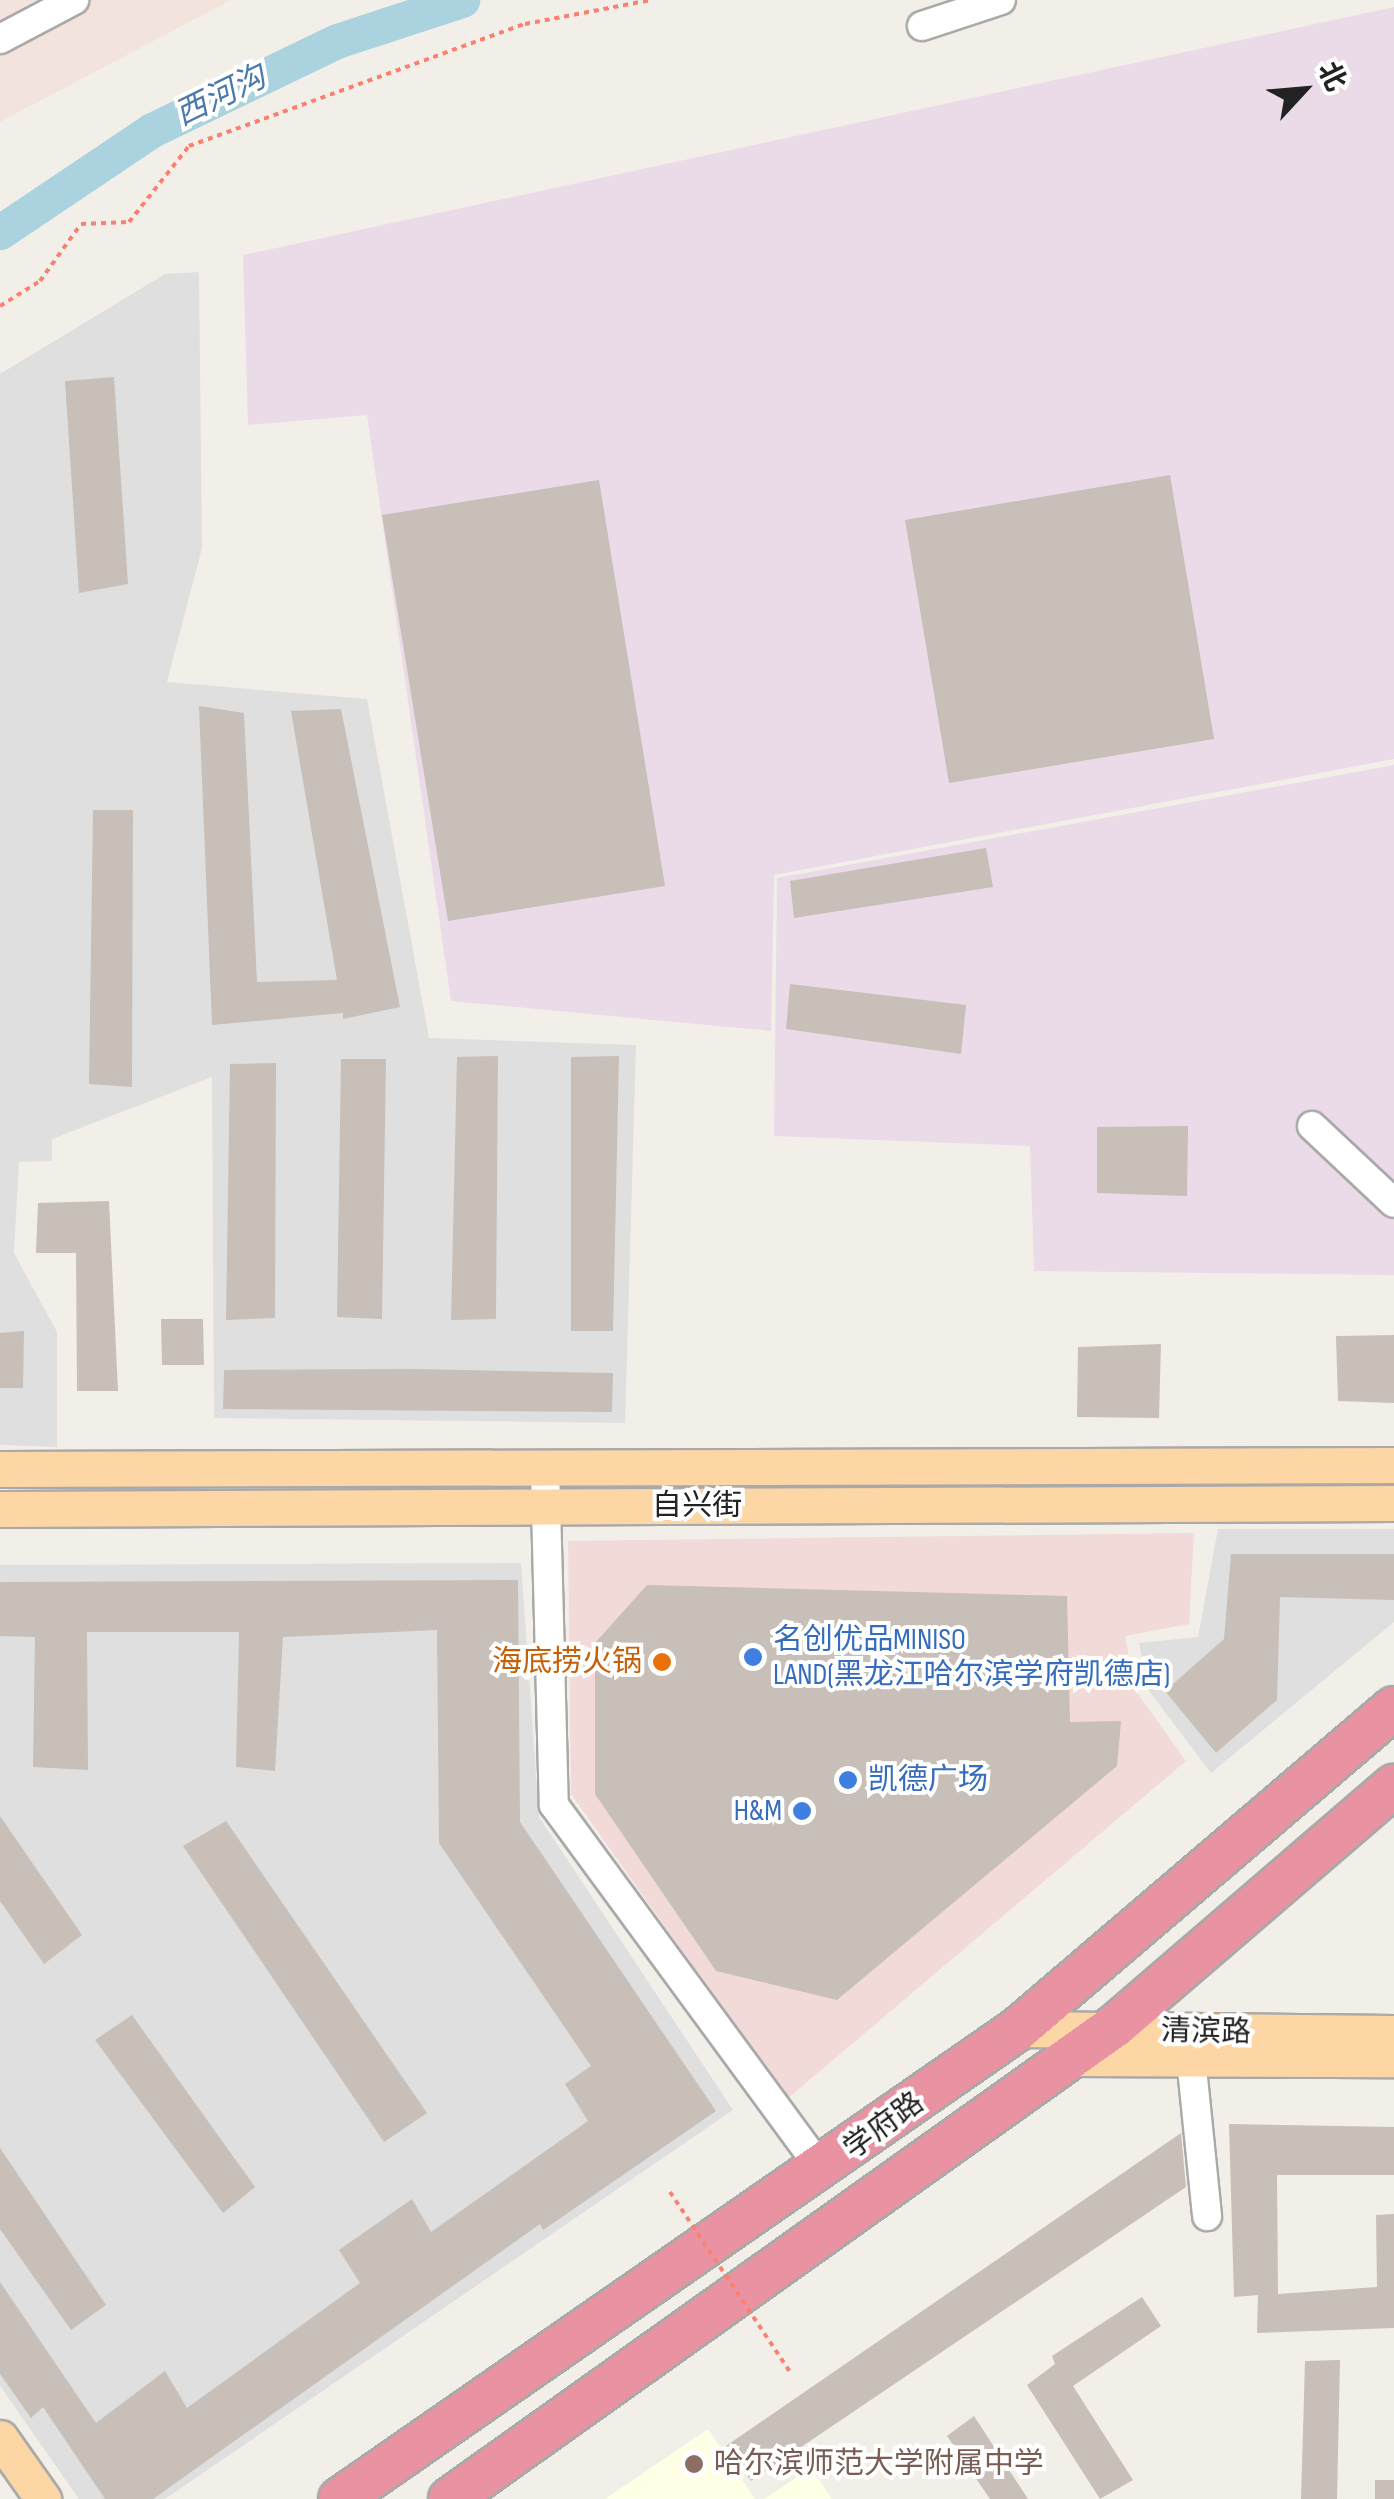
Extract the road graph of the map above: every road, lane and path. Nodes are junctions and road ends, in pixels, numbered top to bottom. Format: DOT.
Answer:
graph roads {
  1 [pos="74,0"];
  2 [pos="652,0"];
  3 [pos="1001,0"];
  4 [pos="922,26"];
  5 [pos="0,39"];
  6 [pos="0,306"];
  7 [pos="1312,1126"];
  8 [pos="1394,1203"];
  9 [pos="1394,1465"];
  10 [pos="544,1468"];
  11 [pos="0,1469"];
  12 [pos="1394,1503"];
  13 [pos="545,1506"];
  14 [pos="0,1509"];
  15 [pos="1394,1708"];
  16 [pos="1394,1786"];
  17 [pos="1018,2029"];
  18 [pos="1106,2031"];
  19 [pos="1394,2033"];
  20 [pos="1069,2058"];
  21 [pos="1192,2058"];
  22 [pos="1394,2060"];
  23 [pos="822,2170"];
  24 [pos="670,2192"];
  25 [pos="1207,2216"];
  26 [pos="790,2372"];
  27 [pos="0,2438"];
  28 [pos="0,2474"];
  29 [pos="17,2499"];
  30 [pos="43,2499"];
  31 [pos="340,2499"];
  32 [pos="450,2499"];
  1 -- 5 [label="street"];
  2 -- 6 [label="path"];
  3 -- 4 [label="street"];
  7 -- 8 [label="street"];
  9 -- 10 [label="main road, 自兴街"];
  10 -- 11 [label="main road, 自兴街"];
  10 -- 13 [label="street"];
  12 -- 13 [label="main road, 自兴街"];
  13 -- 14 [label="main road, 自兴街"];
  13 -- 23 [label="street"];
  15 -- 17 [label="highway, 学府路"];
  16 -- 18 [label="highway, 学府路"];
  17 -- 18 [label="main road, 清滨路"];
  17 -- 23 [label="highway, 学府路"];
  18 -- 19 [label="main road, 清滨路"];
  18 -- 20 [label="highway, 学府路"];
  20 -- 21 [label="main road, 清滨路"];
  20 -- 32 [label="highway, 学府路"];
  21 -- 22 [label="main road, 清滨路"];
  21 -- 25 [label="street"];
  23 -- 31 [label="highway, 学府路"];
  24 -- 26 [label="path, bridge"];
  27 -- 30 [label="main road"];
  28 -- 29 [label="main road"];
}
